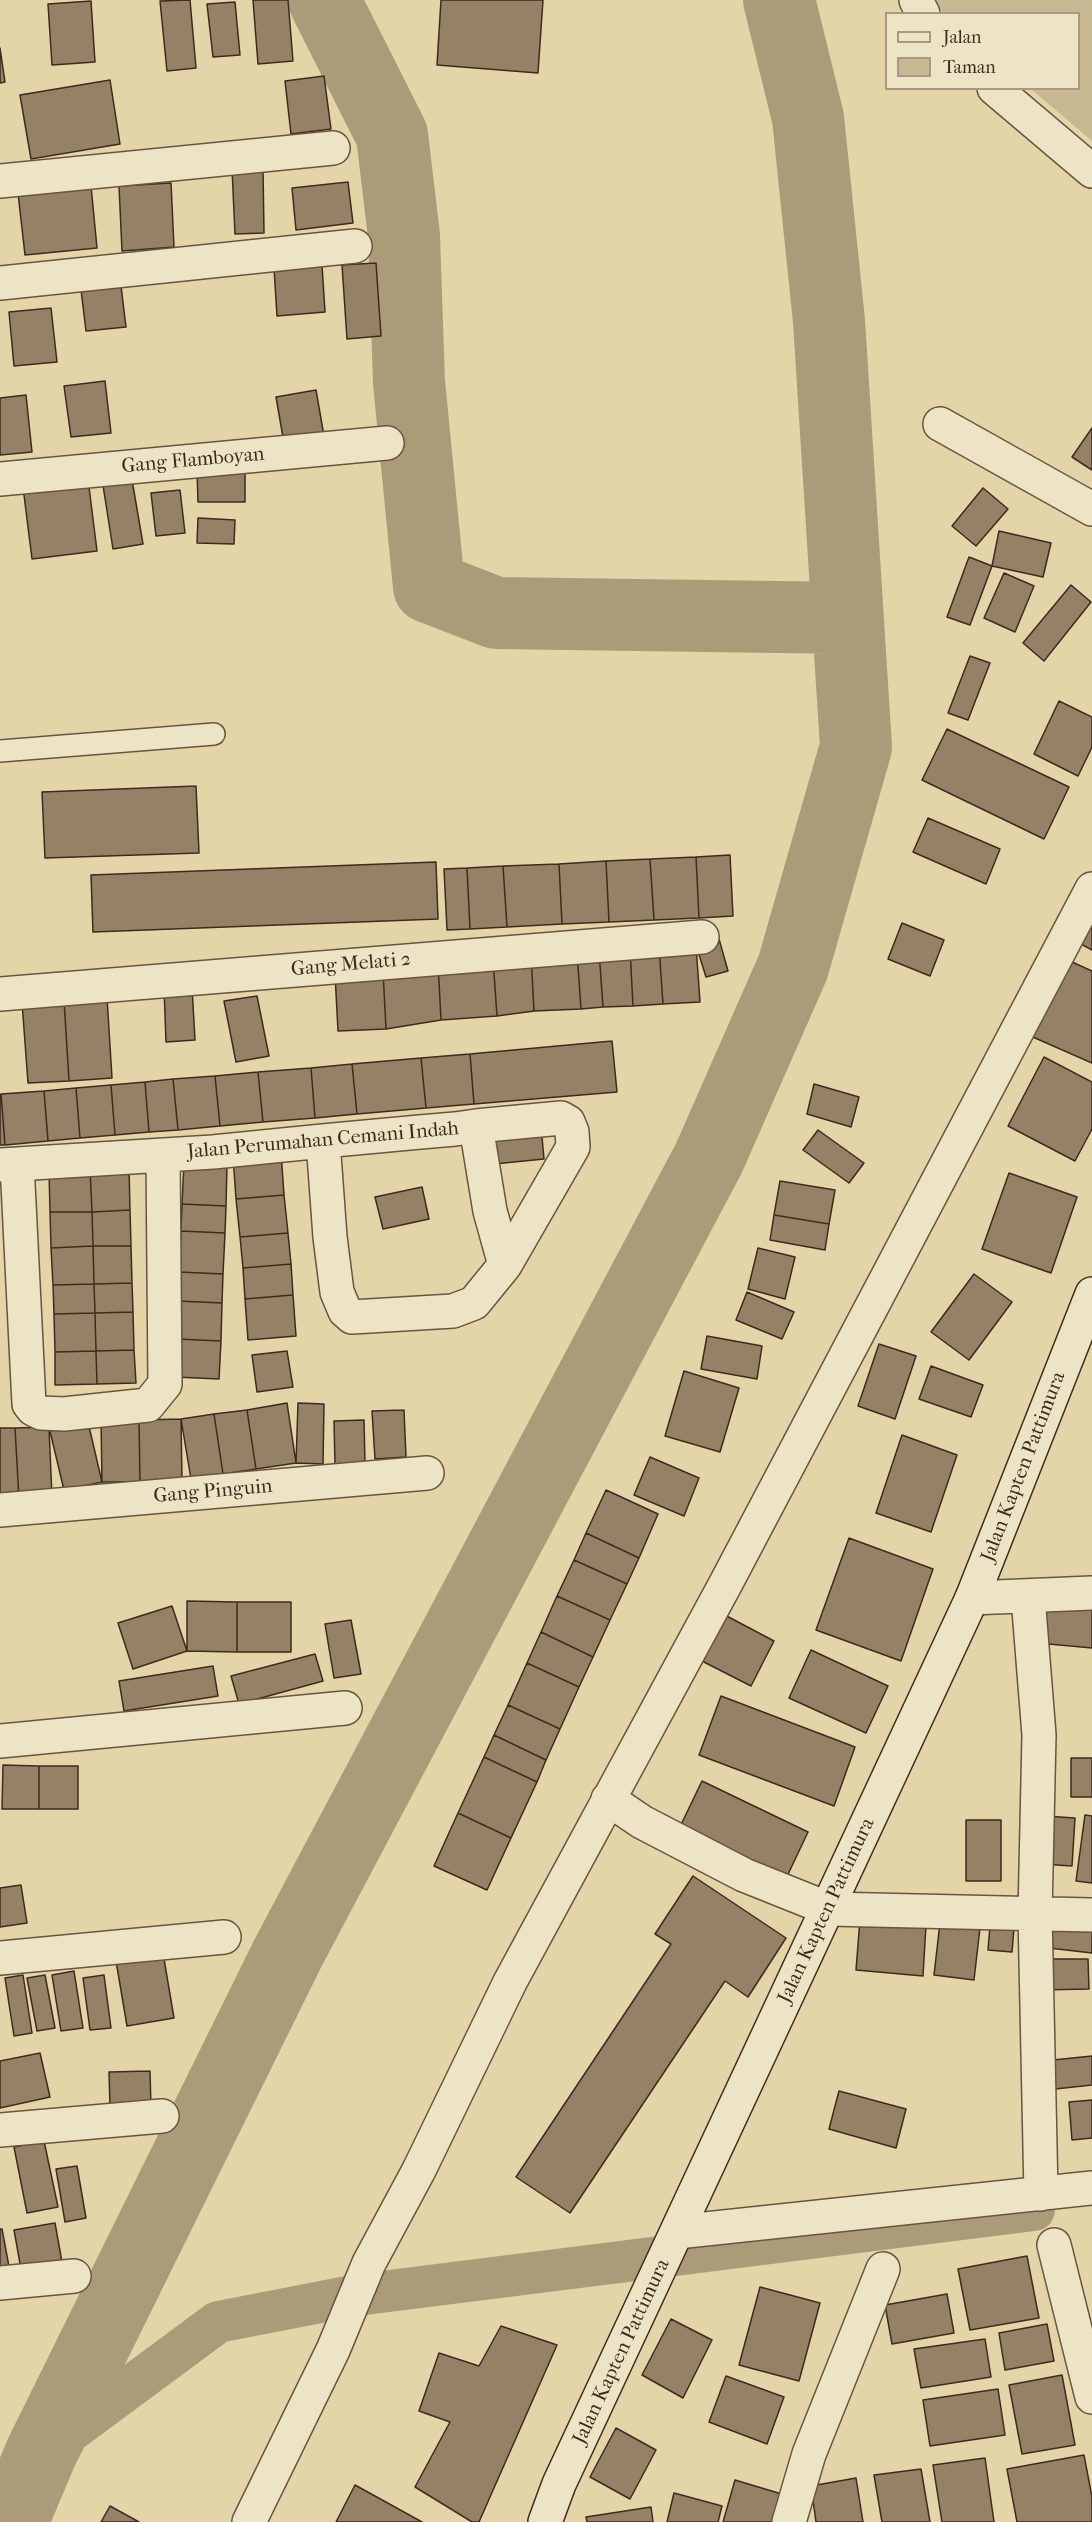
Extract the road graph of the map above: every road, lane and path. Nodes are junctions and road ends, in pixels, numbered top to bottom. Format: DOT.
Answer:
graph roads {
  1 [pos="996,90"];
  2 [pos="333,148"];
  3 [pos="1092,171"];
  4 [pos="0,181"];
  5 [pos="356,246"];
  6 [pos="0,283"];
  7 [pos="940,424"];
  8 [pos="387,443"];
  9 [pos="0,479"];
  10 [pos="1092,509"];
  11 [pos="214,734"];
  12 [pos="0,751"];
  13 [pos="1092,889"];
  14 [pos="702,937"];
  15 [pos="0,994"];
  16 [pos="476,1126"];
  17 [pos="323,1141"];
  18 [pos="163,1156"];
  19 [pos="8,1165"];
  20 [pos="505,1264"];
  21 [pos="1092,1294"];
  22 [pos="427,1473"];
  23 [pos="0,1510"];
  24 [pos="1092,1593"];
  25 [pos="1028,1597"];
  26 [pos="972,1598"];
  27 [pos="345,1708"];
  28 [pos="0,1741"];
  29 [pos="608,1799"];
  30 [pos="829,1909"];
  31 [pos="1035,1914"];
  32 [pos="1092,1915"];
  33 [pos="224,1937"];
  34 [pos="0,1958"];
  35 [pos="162,2116"];
  36 [pos="0,2130"];
  37 [pos="1092,2188"];
  38 [pos="1041,2193"];
  39 [pos="675,2237"];
  40 [pos="1054,2245"];
  41 [pos="883,2269"];
  42 [pos="74,2276"];
  43 [pos="0,2283"];
  44 [pos="1092,2397"];
  45 [pos="249,2522"];
  46 [pos="545,2522"];
  47 [pos="789,2522"];
  1 -- 3 [label="street"];
  2 -- 4 [label="street"];
  5 -- 6 [label="street"];
  7 -- 10 [label="street"];
  8 -- 9 [label="street, Gang Flamboyan"];
  11 -- 12 [label="lane"];
  13 -- 29 [label="street"];
  14 -- 15 [label="street, Gang Melati 2"];
  16 -- 17 [label="street, Jalan Perumahan Cemani Indah"];
  16 -- 20 [label="street, Jalan Perumahan Cemani Indah"];
  16 -- 20 [label="street"];
  17 -- 18 [label="street, Jalan Perumahan Cemani Indah"];
  17 -- 20 [label="street"];
  18 -- 19 [label="street, Jalan Perumahan Cemani Indah"];
  18 -- 19 [label="street"];
  21 -- 26 [label="street, Jalan Kapten Pattimura"];
  22 -- 23 [label="street, Gang Pinguin"];
  24 -- 25 [label="street"];
  25 -- 26 [label="street"];
  25 -- 31 [label="street"];
  26 -- 30 [label="street, Jalan Kapten Pattimura"];
  27 -- 28 [label="street"];
  29 -- 30 [label="street"];
  29 -- 45 [label="street"];
  30 -- 31 [label="street"];
  30 -- 39 [label="street, Jalan Kapten Pattimura"];
  31 -- 32 [label="street"];
  31 -- 38 [label="street"];
  33 -- 34 [label="street"];
  35 -- 36 [label="street"];
  37 -- 38 [label="street"];
  38 -- 39 [label="street"];
  39 -- 46 [label="street, Jalan Kapten Pattimura"];
  40 -- 44 [label="street"];
  41 -- 47 [label="street"];
  42 -- 43 [label="street"];
}
